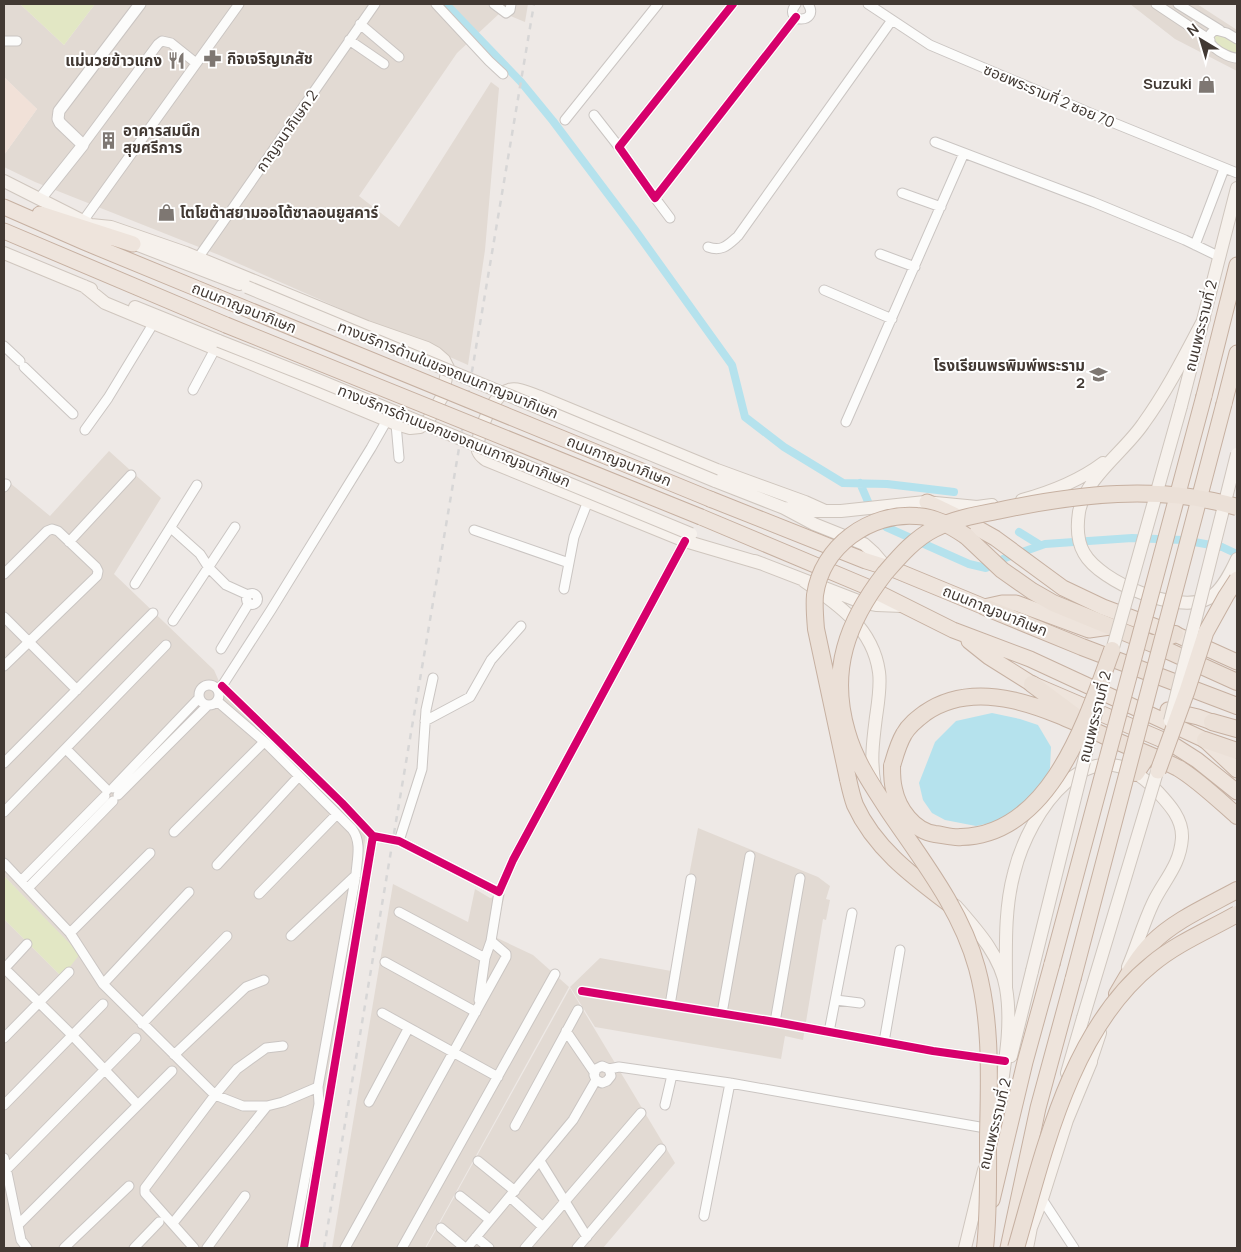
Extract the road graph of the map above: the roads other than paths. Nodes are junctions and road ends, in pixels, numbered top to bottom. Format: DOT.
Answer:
graph roads {
  1 [pos="140,4"];
  2 [pos="239,4"];
  3 [pos="375,4"];
  4 [pos="436,4"];
  5 [pos="494,4"];
  6 [pos="511,4"];
  7 [pos="658,4"];
  8 [pos="733,4"];
  9 [pos="794,4"];
  10 [pos="809,4"];
  11 [pos="868,4"];
  12 [pos="1156,4"];
  13 [pos="1178,4"];
  14 [pos="796,18"];
  15 [pos="892,20"];
  16 [pos="360,24"];
  17 [pos="1220,30"];
  18 [pos="1237,39"];
  19 [pos="349,40"];
  20 [pos="1210,40"];
  21 [pos="4,41"];
  22 [pos="17,41"];
  23 [pos="399,56"];
  24 [pos="1237,59"];
  25 [pos="196,63"];
  26 [pos="384,64"];
  27 [pos="504,74"];
  28 [pos="594,116"];
  29 [pos="565,120"];
  30 [pos="935,142"];
  31 [pos="83,145"];
  32 [pos="619,147"];
  33 [pos="964,153"];
  34 [pos="1224,169"];
  35 [pos="1237,173"];
  36 [pos="4,181"];
  37 [pos="1237,188"];
  38 [pos="902,193"];
  39 [pos="656,198"];
  40 [pos="40,199"];
  41 [pos="4,201"];
  42 [pos="4,207"];
  43 [pos="941,207"];
  44 [pos="670,218"];
  45 [pos="87,223"];
  46 [pos="4,231"];
  47 [pos="4,238"];
  48 [pos="32,244"];
  49 [pos="134,244"];
  50 [pos="1194,245"];
  51 [pos="708,247"];
  52 [pos="4,252"];
  53 [pos="880,254"];
  54 [pos="1218,256"];
  55 [pos="198,258"];
  56 [pos="1237,265"];
  57 [pos="916,266"];
  58 [pos="84,286"];
  59 [pos="824,290"];
  60 [pos="892,319"];
  61 [pos="1204,319"];
  62 [pos="153,324"];
  63 [pos="217,345"];
  64 [pos="4,346"];
  65 [pos="1237,353"];
  66 [pos="193,390"];
  67 [pos="73,414"];
  68 [pos="392,422"];
  69 [pos="846,422"];
  70 [pos="85,430"];
  71 [pos="1136,436"];
  72 [pos="1237,454"];
  73 [pos="399,458"];
  74 [pos="131,475"];
  75 [pos="197,484"];
  76 [pos="588,501"];
  77 [pos="927,502"];
  78 [pos="1237,507"];
  79 [pos="784,508"];
  80 [pos="825,511"];
  81 [pos="235,527"];
  82 [pos="171,528"];
  83 [pos="474,530"];
  84 [pos="688,538"];
  85 [pos="70,542"];
  86 [pos="1237,560"];
  87 [pos="569,563"];
  88 [pos="886,567"];
  89 [pos="209,568"];
  90 [pos="4,574"];
  91 [pos="1237,579"];
  92 [pos="804,580"];
  93 [pos="135,584"];
  94 [pos="564,589"];
  95 [pos="251,600"];
  96 [pos="907,606"];
  97 [pos="986,608"];
  98 [pos="271,610"];
  99 [pos="153,613"];
  100 [pos="4,617"];
  101 [pos="174,621"];
  102 [pos="521,626"];
  103 [pos="1110,627"];
  104 [pos="954,630"];
  105 [pos="1175,634"];
  106 [pos="29,641"];
  107 [pos="1153,644"];
  108 [pos="166,645"];
  109 [pos="221,650"];
  110 [pos="1112,650"];
  111 [pos="1237,662"];
  112 [pos="4,666"];
  113 [pos="432,678"];
  114 [pos="1237,682"];
  115 [pos="1032,684"];
  116 [pos="219,687"];
  117 [pos="77,690"];
  118 [pos="199,698"];
  119 [pos="1119,700"];
  120 [pos="213,703"];
  121 [pos="1237,706"];
  122 [pos="425,721"];
  123 [pos="1212,722"];
  124 [pos="1237,729"];
  125 [pos="1094,731"];
  126 [pos="1206,740"];
  127 [pos="264,742"];
  128 [pos="66,749"];
  129 [pos="1237,750"];
  130 [pos="1148,755"];
  131 [pos="4,763"];
  132 [pos="1237,770"];
  133 [pos="1158,771"];
  134 [pos="1136,773"];
  135 [pos="299,776"];
  136 [pos="1237,792"];
  137 [pos="111,794"];
  138 [pos="4,812"];
  139 [pos="337,814"];
  140 [pos="1237,816"];
  141 [pos="174,832"];
  142 [pos="373,836"];
  143 [pos="399,841"];
  144 [pos="150,853"];
  145 [pos="750,856"];
  146 [pos="4,863"];
  147 [pos="217,865"];
  148 [pos="356,874"];
  149 [pos="800,878"];
  150 [pos="691,879"];
  151 [pos="21,881"];
  152 [pos="28,888"];
  153 [pos="1237,890"];
  154 [pos="189,892"];
  155 [pos="499,892"];
  156 [pos="260,894"];
  157 [pos="1237,906"];
  158 [pos="400,912"];
  159 [pos="852,913"];
  160 [pos="963,914"];
  161 [pos="1237,914"];
  162 [pos="70,933"];
  163 [pos="227,936"];
  164 [pos="291,936"];
  165 [pos="491,941"];
  166 [pos="27,944"];
  167 [pos="900,950"];
  168 [pos="485,958"];
  169 [pos="385,962"];
  170 [pos="4,969"];
  171 [pos="69,972"];
  172 [pos="555,974"];
  173 [pos="264,980"];
  174 [pos="103,984"];
  175 [pos="1006,987"];
  176 [pos="582,991"];
  177 [pos="836,1000"];
  178 [pos="38,1002"];
  179 [pos="860,1003"];
  180 [pos="103,1004"];
  181 [pos="670,1005"];
  182 [pos="1111,1005"];
  183 [pos="477,1010"];
  184 [pos="578,1010"];
  185 [pos="382,1013"];
  186 [pos="722,1013"];
  187 [pos="775,1022"];
  188 [pos="142,1024"];
  189 [pos="408,1029"];
  190 [pos="566,1031"];
  191 [pos="830,1032"];
  192 [pos="72,1035"];
  193 [pos="4,1038"];
  194 [pos="136,1038"];
  195 [pos="884,1042"];
  196 [pos="283,1046"];
  197 [pos="453,1053"];
  198 [pos="174,1055"];
  199 [pos="1005,1061"];
  200 [pos="1088,1068"];
  201 [pos="609,1069"];
  202 [pos="105,1070"];
  203 [pos="172,1071"];
  204 [pos="672,1075"];
  205 [pos="595,1076"];
  206 [pos="498,1077"];
  207 [pos="730,1083"];
  208 [pos="318,1087"];
  209 [pos="215,1095"];
  210 [pos="369,1102"];
  211 [pos="4,1105"];
  212 [pos="138,1105"];
  213 [pos="665,1105"];
  214 [pos="267,1106"];
  215 [pos="998,1110"];
  216 [pos="641,1113"];
  217 [pos="515,1126"];
  218 [pos="993,1130"];
  219 [pos="661,1149"];
  220 [pos="4,1158"];
  221 [pos="478,1161"];
  222 [pos="540,1161"];
  223 [pos="5,1171"];
  224 [pos="129,1186"];
  225 [pos="512,1194"];
  226 [pos="245,1196"];
  227 [pos="460,1196"];
  228 [pos="1042,1199"];
  229 [pos="564,1201"];
  230 [pos="704,1216"];
  231 [pos="490,1220"];
  232 [pos="160,1222"];
  233 [pos="173,1223"];
  234 [pos="18,1225"];
  235 [pos="543,1227"];
  236 [pos="441,1228"];
  237 [pos="1030,1230"];
  238 [pos="476,1237"];
  239 [pos="586,1237"];
  240 [pos="27,1248"];
  241 [pos="64,1248"];
  242 [pos="134,1248"];
  243 [pos="194,1248"];
  244 [pos="207,1248"];
  245 [pos="292,1248"];
  246 [pos="304,1248"];
  247 [pos="345,1248"];
  248 [pos="402,1248"];
  249 [pos="466,1248"];
  250 [pos="488,1248"];
  251 [pos="525,1248"];
  252 [pos="577,1248"];
  253 [pos="965,1248"];
  254 [pos="984,1248"];
  255 [pos="1008,1248"];
  256 [pos="1016,1248"];
  257 [pos="1027,1248"];
  258 [pos="1074,1248"];
  1 -- 31 [label="street"];
  2 -- 25 [label="street"];
  3 -- 16 [label="street, กาญจนาภิเษก 2"];
  4 -- 27 [label="street"];
  5 -- 6 [label="street"];
  7 -- 29 [label="street"];
  8 -- 32 [label="street"];
  9 -- 14 [label="street"];
  10 -- 14 [label="street"];
  11 -- 15 [label="street, ซอยพระรามที่ 2 ซอย 70"];
  12 -- 20 [label="street"];
  13 -- 17 [label="street"];
  14 -- 39 [label="street"];
  15 -- 34 [label="street, ซอยพระรามที่ 2 ซอย 70"];
  15 -- 51 [label="street"];
  16 -- 19 [label="street, กาญจนาภิเษก 2"];
  16 -- 23 [label="street"];
  17 -- 18 [label="street"];
  17 -- 20 [label="street"];
  19 -- 26 [label="street"];
  19 -- 55 [label="street, กาญจนาภิเษก 2"];
  20 -- 24 [label="street"];
  21 -- 22 [label="street"];
  25 -- 31 [label="street"];
  25 -- 45 [label="street"];
  28 -- 32 [label="street"];
  30 -- 33 [label="street"];
  31 -- 40 [label="street"];
  32 -- 39 [label="street"];
  33 -- 43 [label="street"];
  33 -- 50 [label="street"];
  34 -- 35 [label="street, ซอยพระรามที่ 2 ซอย 70"];
  34 -- 50 [label="street"];
  36 -- 40 [label="main road, ทางบริการด้านในของถนนกาญจนาภิเษก"];
  37 -- 54 [label="main road, ถนนพระรามที่ 2"];
  38 -- 43 [label="street"];
  39 -- 44 [label="street"];
  40 -- 45 [label="main road, ทางบริการด้านในของถนนกาญจนาภิเษก"];
  41 -- 49 [label="highway"];
  42 -- 88 [label="highway, ถนนกาญจนาภิเษก, bridge"];
  43 -- 57 [label="street"];
  45 -- 49 [label="main road, ทางบริการด้านในของถนนกาญจนาภิเษก"];
  45 -- 55 [label="main road"];
  46 -- 48 [label="highway, ถนนกาญจนาภิเษก"];
  47 -- 48 [label="highway"];
  48 -- 96 [label="highway, ถนนกาญจนาภิเษก, bridge"];
  49 -- 79 [label="main road, ทางบริการด้านในของถนนกาญจนาภิเษก, bridge"];
  50 -- 54 [label="street"];
  52 -- 58 [label="main road, ทางบริการด้านนอกของถนนกาญจนาภิเษก"];
  53 -- 57 [label="street"];
  54 -- 61 [label="main road, ถนนพระรามที่ 2"];
  55 -- 68 [label="main road"];
  56 -- 254 [label="highway, ถนนพระรามที่ 2, bridge"];
  57 -- 60 [label="street"];
  58 -- 62 [label="main road"];
  58 -- 63 [label="main road, ทางบริการด้านนอกของถนนกาญจนาภิเษก"];
  59 -- 60 [label="street"];
  60 -- 69 [label="street"];
  61 -- 71 [label="main road"];
  61 -- 110 [label="main road, ถนนพระรามที่ 2, bridge"];
  62 -- 63 [label="main road"];
  62 -- 70 [label="street"];
  63 -- 66 [label="street"];
  63 -- 68 [label="main road"];
  63 -- 84 [label="main road, ทางบริการด้านนอกของถนนกาญจนาภิเษก, bridge"];
  64 -- 67 [label="street"];
  65 -- 255 [label="highway, bridge"];
  68 -- 73 [label="street"];
  68 -- 98 [label="street"];
  71 -- 77 [label="main road"];
  71 -- 86 [label="main road"];
  72 -- 133 [label="main road, bridge"];
  74 -- 85 [label="street"];
  75 -- 82 [label="street"];
  76 -- 80 [label="main road"];
  76 -- 84 [label="main road"];
  76 -- 87 [label="street"];
  77 -- 80 [label="main road"];
  77 -- 105 [label="highway"];
  78 -- 254 [label="highway, bridge"];
  79 -- 80 [label="main road"];
  79 -- 88 [label="main road, ทางบริการด้านในของถนนกาญจนาภิเษก"];
  81 -- 89 [label="street"];
  82 -- 89 [label="street"];
  82 -- 93 [label="street"];
  83 -- 87 [label="street"];
  84 -- 92 [label="main road, ทางบริการด้านนอกของถนนกาญจนาภิเษก"];
  84 -- 155 [label="street"];
  85 -- 90 [label="street"];
  85 -- 106 [label="street"];
  87 -- 94 [label="street"];
  88 -- 97 [label="highway, ถนนกาญจนาภิเษก"];
  89 -- 95 [label="street"];
  89 -- 101 [label="street"];
  91 -- 133 [label="highway, bridge"];
  92 -- 96 [label="main road, ทางบริการด้านนอกของถนนกาญจนาภิเษก"];
  92 -- 160 [label="main road"];
  95 -- 98 [label="street"];
  95 -- 109 [label="street"];
  96 -- 104 [label="highway, ถนนกาญจนาภิเษก"];
  97 -- 103 [label="highway"];
  97 -- 121 [label="highway, ถนนกาญจนาภิเษก"];
  98 -- 116 [label="street"];
  99 -- 117 [label="street"];
  100 -- 106 [label="street"];
  102 -- 122 [label="street"];
  103 -- 107 [label="highway"];
  103 -- 160 [label="highway, bridge"];
  104 -- 115 [label="highway"];
  104 -- 119 [label="highway, ถนนกาญจนาภิเษก"];
  105 -- 107 [label="highway"];
  105 -- 111 [label="highway"];
  106 -- 112 [label="street"];
  106 -- 117 [label="street"];
  107 -- 114 [label="highway"];
  108 -- 128 [label="street"];
  110 -- 125 [label="highway, bridge"];
  110 -- 215 [label="main road, ถนนพระรามที่ 2, bridge"];
  113 -- 122 [label="street"];
  115 -- 125 [label="highway"];
  115 -- 136 [label="highway"];
  116 -- 118 [label="street"];
  116 -- 120 [label="street"];
  116 -- 142 [label="street"];
  117 -- 131 [label="street"];
  118 -- 120 [label="street"];
  118 -- 137 [label="street"];
  119 -- 123 [label="highway, ถนนกาญจนาภิเษก"];
  119 -- 126 [label="highway, ถนนกาญจนาภิเษก"];
  120 -- 127 [label="street"];
  120 -- 137 [label="street"];
  122 -- 143 [label="street"];
  123 -- 124 [label="highway, ถนนกาญจนาภิเษก"];
  125 -- 130 [label="highway"];
  126 -- 129 [label="highway, ถนนกาญจนาภิเษก"];
  126 -- 132 [label="highway"];
  127 -- 135 [label="street"];
  127 -- 141 [label="street"];
  128 -- 137 [label="street"];
  128 -- 138 [label="street"];
  130 -- 134 [label="highway"];
  130 -- 140 [label="highway"];
  133 -- 237 [label="main road, bridge"];
  134 -- 175 [label="main road"];
  134 -- 182 [label="main road"];
  135 -- 139 [label="street"];
  135 -- 147 [label="street"];
  137 -- 151 [label="street"];
  137 -- 152 [label="street"];
  139 -- 148 [label="street"];
  139 -- 156 [label="street"];
  142 -- 143 [label="street"];
  142 -- 246 [label="street"];
  143 -- 155 [label="street"];
  144 -- 162 [label="street"];
  145 -- 186 [label="street"];
  146 -- 151 [label="street"];
  148 -- 164 [label="street"];
  148 -- 208 [label="street"];
  149 -- 187 [label="street"];
  150 -- 181 [label="street"];
  151 -- 152 [label="street"];
  152 -- 162 [label="street"];
  153 -- 182 [label="highway"];
  154 -- 174 [label="street"];
  155 -- 165 [label="street"];
  157 -- 200 [label="main road"];
  158 -- 168 [label="street"];
  159 -- 177 [label="street"];
  160 -- 175 [label="main road"];
  161 -- 256 [label="highway, bridge"];
  162 -- 174 [label="street"];
  163 -- 188 [label="street"];
  165 -- 168 [label="street"];
  165 -- 183 [label="street"];
  166 -- 170 [label="street"];
  167 -- 195 [label="street"];
  168 -- 183 [label="street"];
  169 -- 183 [label="street"];
  170 -- 178 [label="street"];
  171 -- 178 [label="street"];
  172 -- 206 [label="street"];
  173 -- 198 [label="street"];
  174 -- 188 [label="street"];
  175 -- 199 [label="main road"];
  176 -- 181 [label="street"];
  177 -- 179 [label="street"];
  177 -- 191 [label="street"];
  178 -- 192 [label="street"];
  178 -- 193 [label="street"];
  180 -- 192 [label="street"];
  181 -- 186 [label="street"];
  182 -- 200 [label="main road"];
  183 -- 197 [label="street"];
  184 -- 190 [label="street"];
  185 -- 189 [label="street"];
  186 -- 187 [label="street"];
  187 -- 191 [label="street"];
  188 -- 198 [label="street"];
  189 -- 197 [label="street"];
  189 -- 210 [label="street"];
  190 -- 205 [label="street"];
  190 -- 217 [label="street"];
  191 -- 195 [label="street"];
  192 -- 202 [label="street"];
  192 -- 211 [label="street"];
  194 -- 202 [label="street"];
  195 -- 199 [label="street"];
  196 -- 209 [label="street"];
  197 -- 206 [label="street"];
  197 -- 247 [label="street"];
  198 -- 209 [label="street"];
  199 -- 215 [label="main road"];
  200 -- 228 [label="main road"];
  201 -- 204 [label="street"];
  201 -- 205 [label="street"];
  201 -- 205 [label="street"];
  202 -- 212 [label="street"];
  202 -- 223 [label="street"];
  203 -- 212 [label="street"];
  204 -- 207 [label="street"];
  204 -- 213 [label="street"];
  205 -- 222 [label="street"];
  206 -- 248 [label="street"];
  207 -- 218 [label="street"];
  207 -- 230 [label="street"];
  208 -- 214 [label="street"];
  208 -- 245 [label="street"];
  209 -- 214 [label="street"];
  209 -- 233 [label="street"];
  212 -- 234 [label="street"];
  214 -- 233 [label="street"];
  215 -- 218 [label="main road, ถนนพระรามที่ 2"];
  216 -- 229 [label="street"];
  218 -- 253 [label="main road, ถนนพระรามที่ 2"];
  219 -- 239 [label="street"];
  220 -- 223 [label="street"];
  221 -- 225 [label="street"];
  222 -- 225 [label="street"];
  222 -- 229 [label="street"];
  223 -- 234 [label="street"];
  224 -- 241 [label="street"];
  225 -- 231 [label="street"];
  225 -- 235 [label="street"];
  226 -- 244 [label="street"];
  227 -- 231 [label="street"];
  228 -- 237 [label="main road"];
  228 -- 258 [label="street"];
  229 -- 235 [label="street"];
  229 -- 239 [label="street"];
  231 -- 238 [label="street"];
  232 -- 242 [label="street"];
  233 -- 243 [label="street"];
  234 -- 240 [label="street"];
  235 -- 251 [label="street"];
  236 -- 249 [label="street"];
  237 -- 257 [label="main road"];
  238 -- 249 [label="street"];
  238 -- 250 [label="street"];
  239 -- 252 [label="street"];
}
